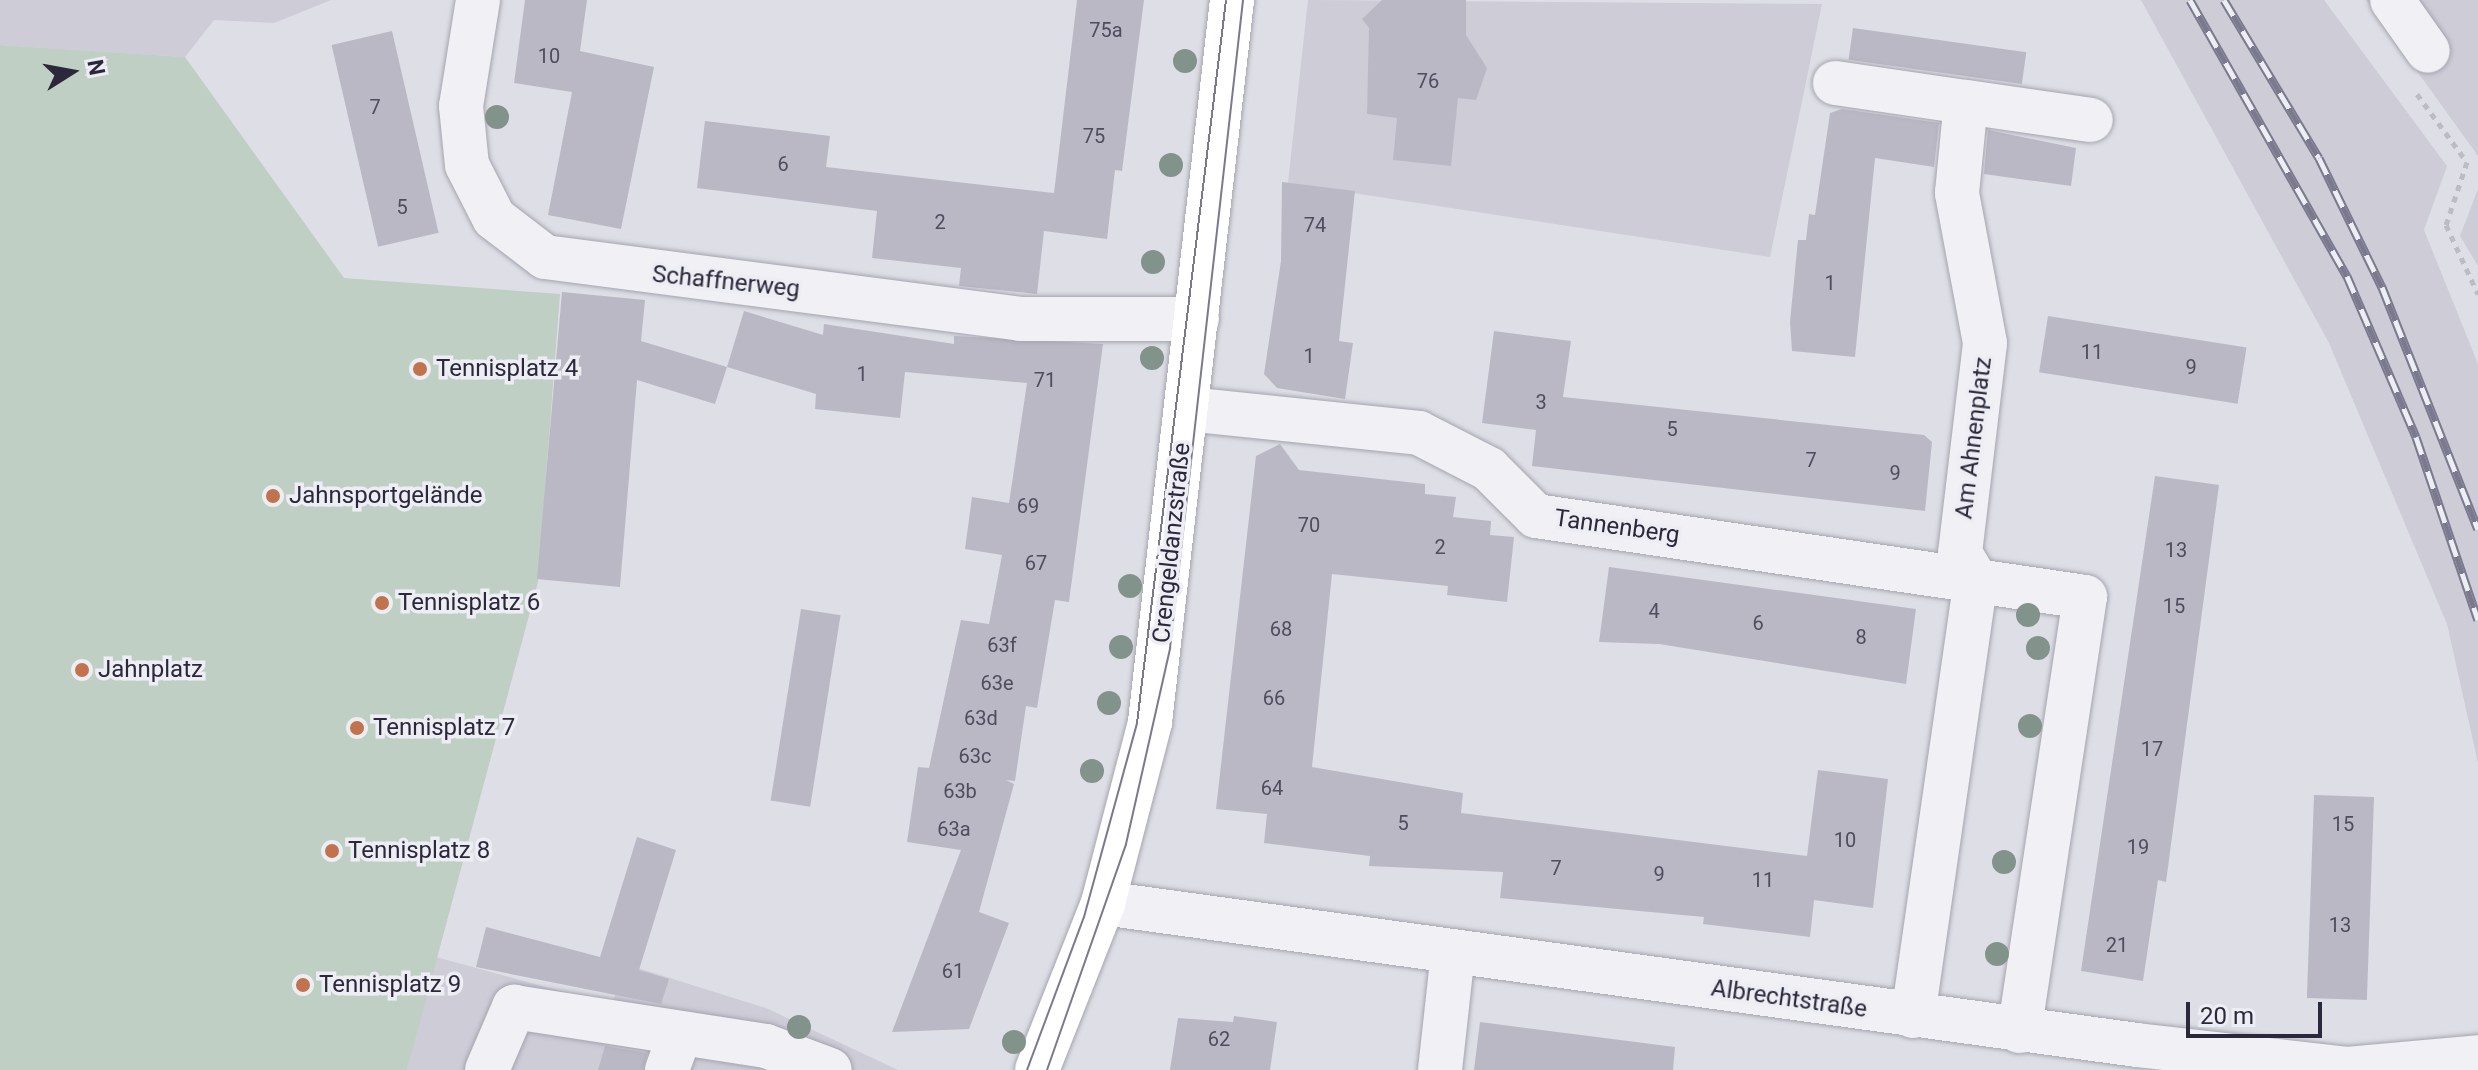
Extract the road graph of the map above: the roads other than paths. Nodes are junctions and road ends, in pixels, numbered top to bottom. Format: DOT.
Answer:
graph roads {
  1 [pos="478,0"];
  2 [pos="1232,0"];
  3 [pos="2392,0"];
  4 [pos="2420,69"];
  5 [pos="1835,83"];
  6 [pos="1966,102"];
  7 [pos="2091,120"];
  8 [pos="1197,319"];
  9 [pos="1187,409"];
  10 [pos="1976,580"];
  11 [pos="1103,903"];
  12 [pos="1453,953"];
  13 [pos="1913,1016"];
  14 [pos="2019,1031"];
  15 [pos="674,1052"];
  16 [pos="2478,1057"];
  17 [pos="2135,1058"];
  18 [pos="487,1070"];
  19 [pos="830,1070"];
  20 [pos="1037,1070"];
  21 [pos="1440,1070"];
  1 -- 8 [label="street, Schaffnerweg"];
  2 -- 8 [label="main road, Crengeldanzstraße"];
  3 -- 4 [label="street"];
  5 -- 6 [label="street"];
  6 -- 7 [label="street"];
  6 -- 10 [label="street, Am Ahnenplatz"];
  8 -- 9 [label="main road, Crengeldanzstraße"];
  9 -- 10 [label="street, Tannenberg"];
  9 -- 11 [label="main road, Crengeldanzstraße"];
  10 -- 13 [label="street"];
  10 -- 14 [label="street, Tannenberg"];
  11 -- 12 [label="street, Albrechtstraße"];
  11 -- 20 [label="main road, Crengeldanzstraße"];
  12 -- 13 [label="street, Albrechtstraße"];
  12 -- 21 [label="street"];
  13 -- 14 [label="street, Albrechtstraße"];
  14 -- 17 [label="street, Albrechtstraße"];
  15 -- 18 [label="street"];
  15 -- 19 [label="street"];
  16 -- 17 [label="street, Albrechtstraße"];
}
